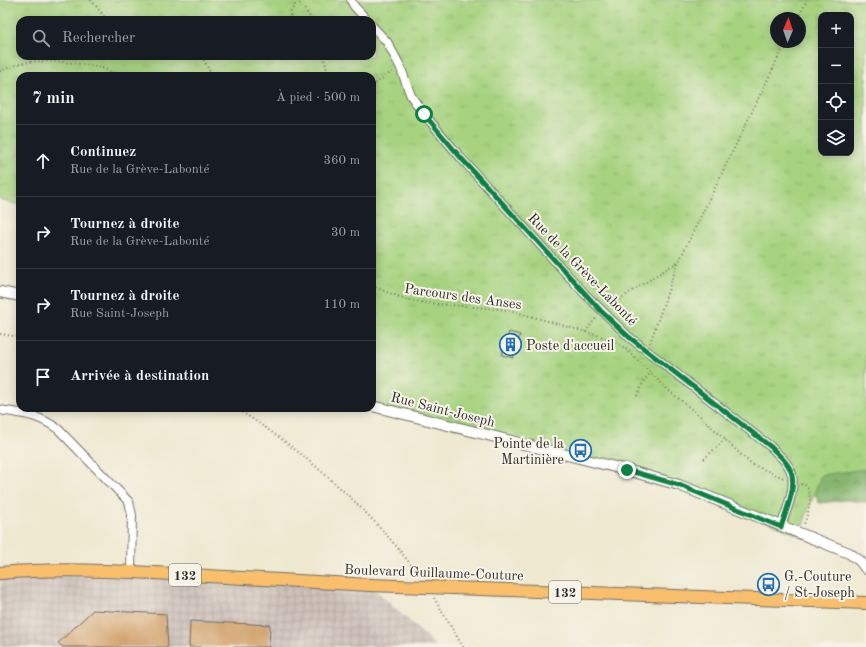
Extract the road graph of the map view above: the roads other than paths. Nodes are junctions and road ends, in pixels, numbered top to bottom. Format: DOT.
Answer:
graph roads {
  1 [pos="351,0"];
  2 [pos="363,16"];
  3 [pos="376,30"];
  4 [pos="0,292"];
  5 [pos="16,295"];
  6 [pos="376,407"];
  7 [pos="0,410"];
  8 [pos="781,527"];
  9 [pos="866,569"];
  10 [pos="131,572"];
  11 [pos="0,573"];
  12 [pos="866,603"];
  1 -- 2 [label="street"];
  3 -- 8 [label="street, Rue de la Grève-Labonté"];
  4 -- 5 [label="street"];
  6 -- 8 [label="street, Rue Saint-Joseph"];
  7 -- 10 [label="street"];
  8 -- 9 [label="street, Rue Saint-Joseph"];
  10 -- 11 [label="main road, Boulevard Guillaume-Couture / 132"];
  10 -- 12 [label="main road, Boulevard Guillaume-Couture / 132, bridge"];
}
